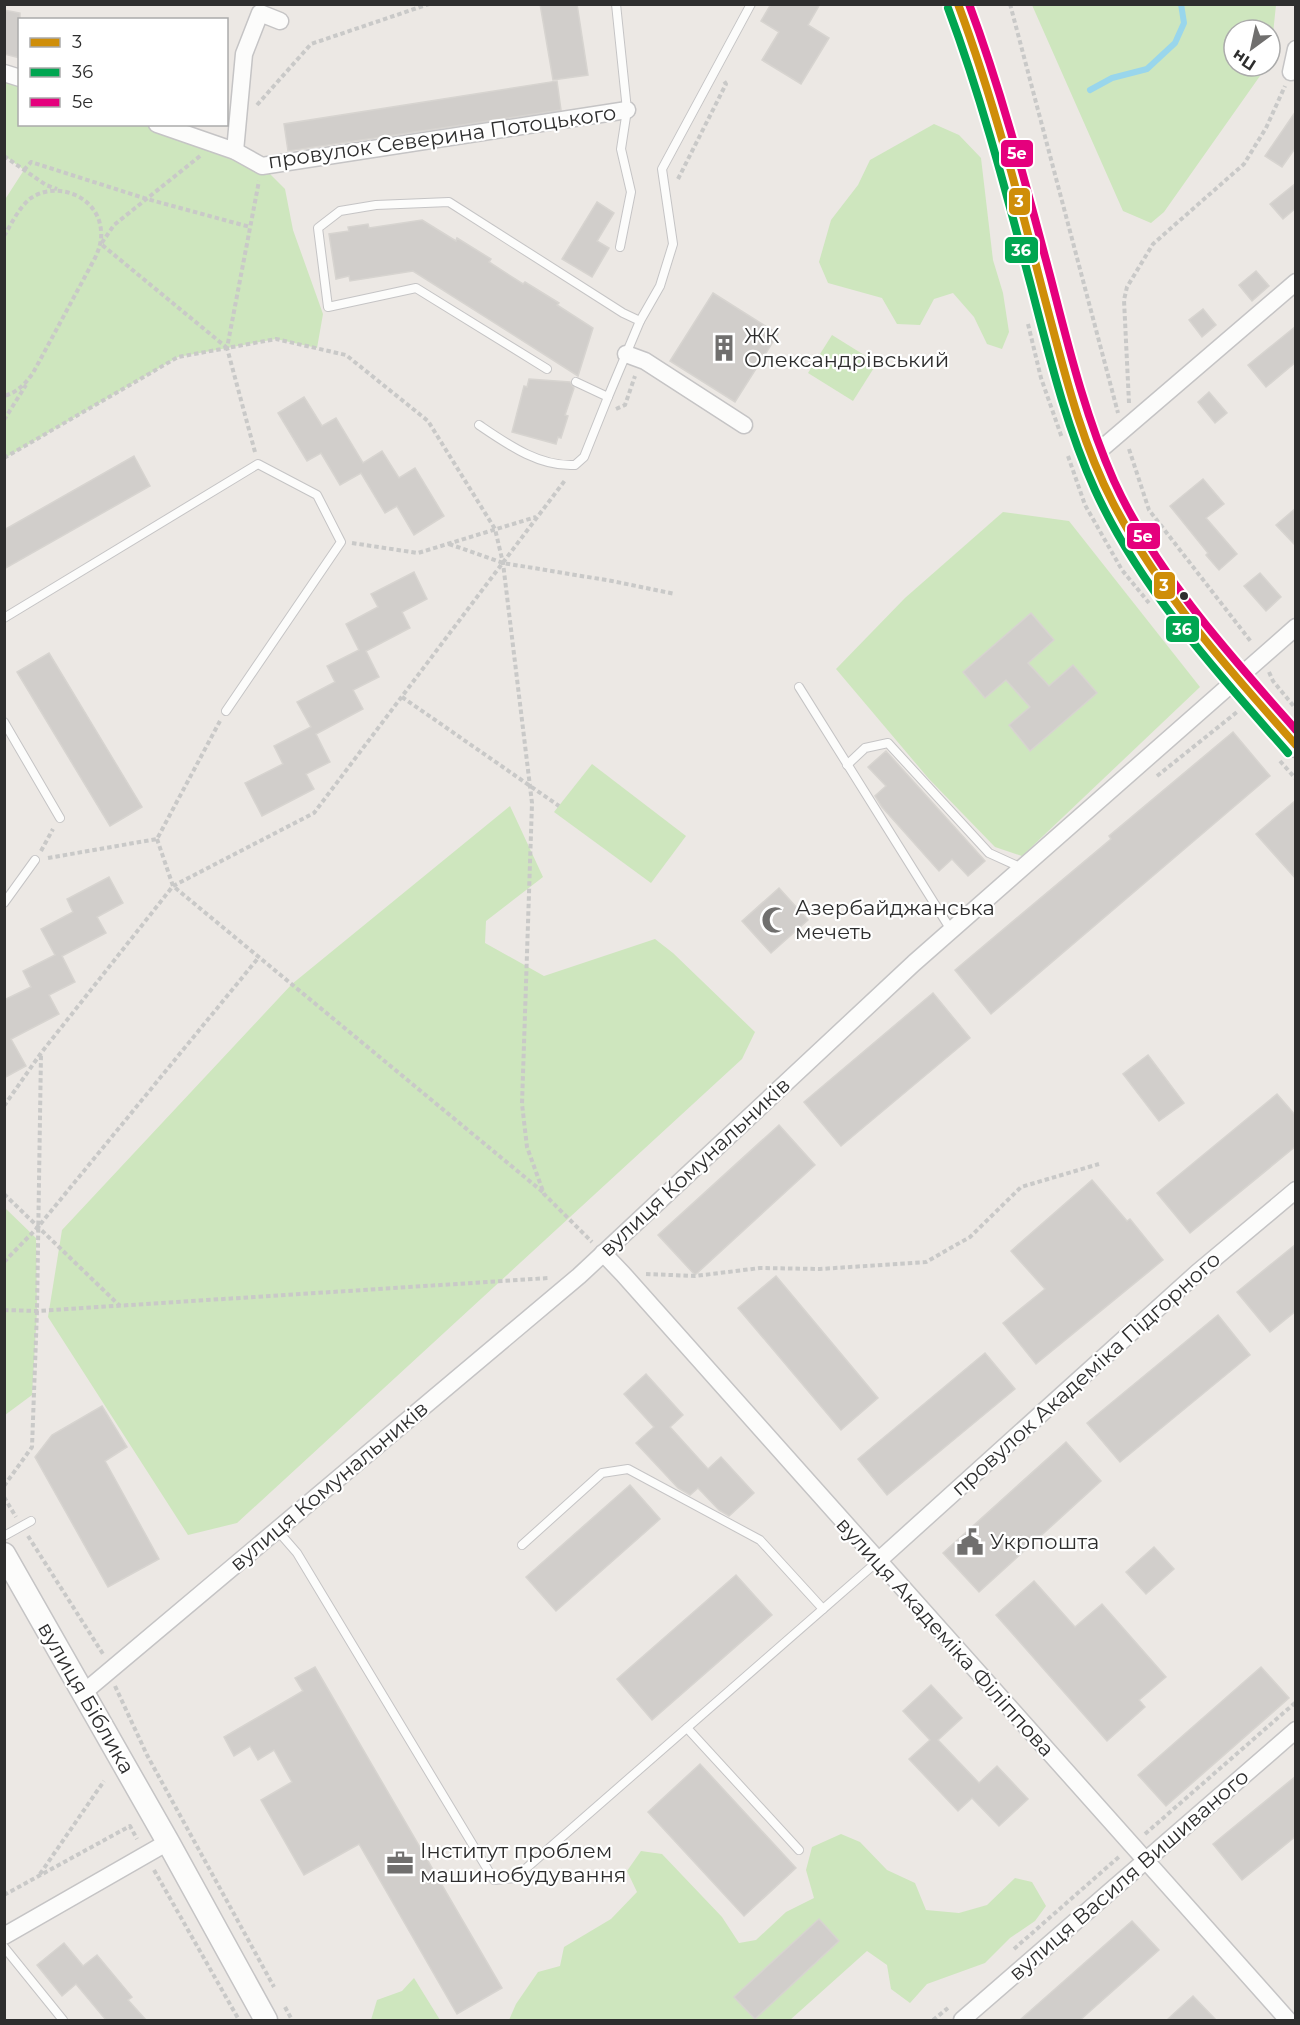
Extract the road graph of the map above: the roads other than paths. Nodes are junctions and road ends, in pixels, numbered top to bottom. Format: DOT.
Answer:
graph roads {
  1 [pos="616,4"];
  2 [pos="751,4"];
  3 [pos="958,4"];
  4 [pos="280,21"];
  5 [pos="1296,50"];
  6 [pos="1291,72"];
  7 [pos="627,110"];
  8 [pos="163,126"];
  9 [pos="235,151"];
  10 [pos="620,247"];
  11 [pos="1296,282"];
  12 [pos="640,321"];
  13 [pos="626,354"];
  14 [pos="547,369"];
  15 [pos="576,382"];
  16 [pos="608,398"];
  17 [pos="479,425"];
  18 [pos="744,425"];
  19 [pos="1093,456"];
  20 [pos="4,618"];
  21 [pos="1296,627"];
  22 [pos="1238,680"];
  23 [pos="799,687"];
  24 [pos="226,711"];
  25 [pos="4,722"];
  26 [pos="1296,746"];
  27 [pos="848,765"];
  28 [pos="60,818"];
  29 [pos="35,860"];
  30 [pos="1022,868"];
  31 [pos="4,903"];
  32 [pos="951,930"];
  33 [pos="1296,1190"];
  34 [pos="603,1253"];
  35 [pos="31,1521"];
  36 [pos="277,1530"];
  37 [pos="4,1536"];
  38 [pos="522,1545"];
  39 [pos="4,1554"];
  40 [pos="878,1561"];
  41 [pos="823,1609"];
  42 [pos="83,1693"];
  43 [pos="687,1728"];
  44 [pos="1296,1730"];
  45 [pos="168,1842"];
  46 [pos="799,1850"];
  47 [pos="1144,1861"];
  48 [pos="4,1936"];
  49 [pos="4,1947"];
  50 [pos="63,2020"];
  51 [pos="266,2020"];
  52 [pos="962,2020"];
  53 [pos="1288,2020"];
  1 -- 7 [label="lane"];
  2 -- 12 [label="lane"];
  3 -- 19 [label="main road"];
  4 -- 9 [label="street"];
  5 -- 6 [label="street"];
  7 -- 9 [label="street, провулок Северина Потоцького"];
  7 -- 10 [label="lane"];
  8 -- 9 [label="street, провулок Северина Потоцького"];
  11 -- 19 [label="street"];
  12 -- 13 [label="lane"];
  12 -- 14 [label="lane"];
  13 -- 16 [label="lane"];
  13 -- 18 [label="street"];
  15 -- 16 [label="lane"];
  16 -- 17 [label="lane"];
  19 -- 22 [label="main road"];
  20 -- 24 [label="lane"];
  21 -- 22 [label="street, вулиця Комунальників"];
  22 -- 26 [label="main road"];
  22 -- 30 [label="street, вулиця Комунальників"];
  23 -- 27 [label="lane"];
  25 -- 28 [label="lane"];
  27 -- 30 [label="lane"];
  27 -- 32 [label="lane"];
  29 -- 31 [label="lane"];
  30 -- 32 [label="street, вулиця Комунальників"];
  32 -- 34 [label="street, вулиця Комунальників"];
  33 -- 40 [label="street, провулок Академіка Підгорного"];
  34 -- 36 [label="street, вулиця Комунальників"];
  34 -- 40 [label="street, вулиця Академіка Філіппова"];
  35 -- 37 [label="lane"];
  36 -- 42 [label="street, вулиця Комунальників"];
  36 -- 43 [label="lane"];
  38 -- 41 [label="lane"];
  39 -- 42 [label="main road, вулиця Біблика"];
  40 -- 41 [label="lane"];
  40 -- 47 [label="street, вулиця Академіка Філіппова"];
  41 -- 43 [label="lane"];
  42 -- 45 [label="main road, вулиця Біблика"];
  43 -- 46 [label="lane"];
  44 -- 47 [label="street, вулиця Василя Вишиваного"];
  45 -- 48 [label="street"];
  45 -- 51 [label="main road, вулиця Біблика"];
  47 -- 52 [label="street, вулиця Василя Вишиваного"];
  47 -- 53 [label="street, вулиця Академіка Філіппова"];
  49 -- 50 [label="lane"];
}
